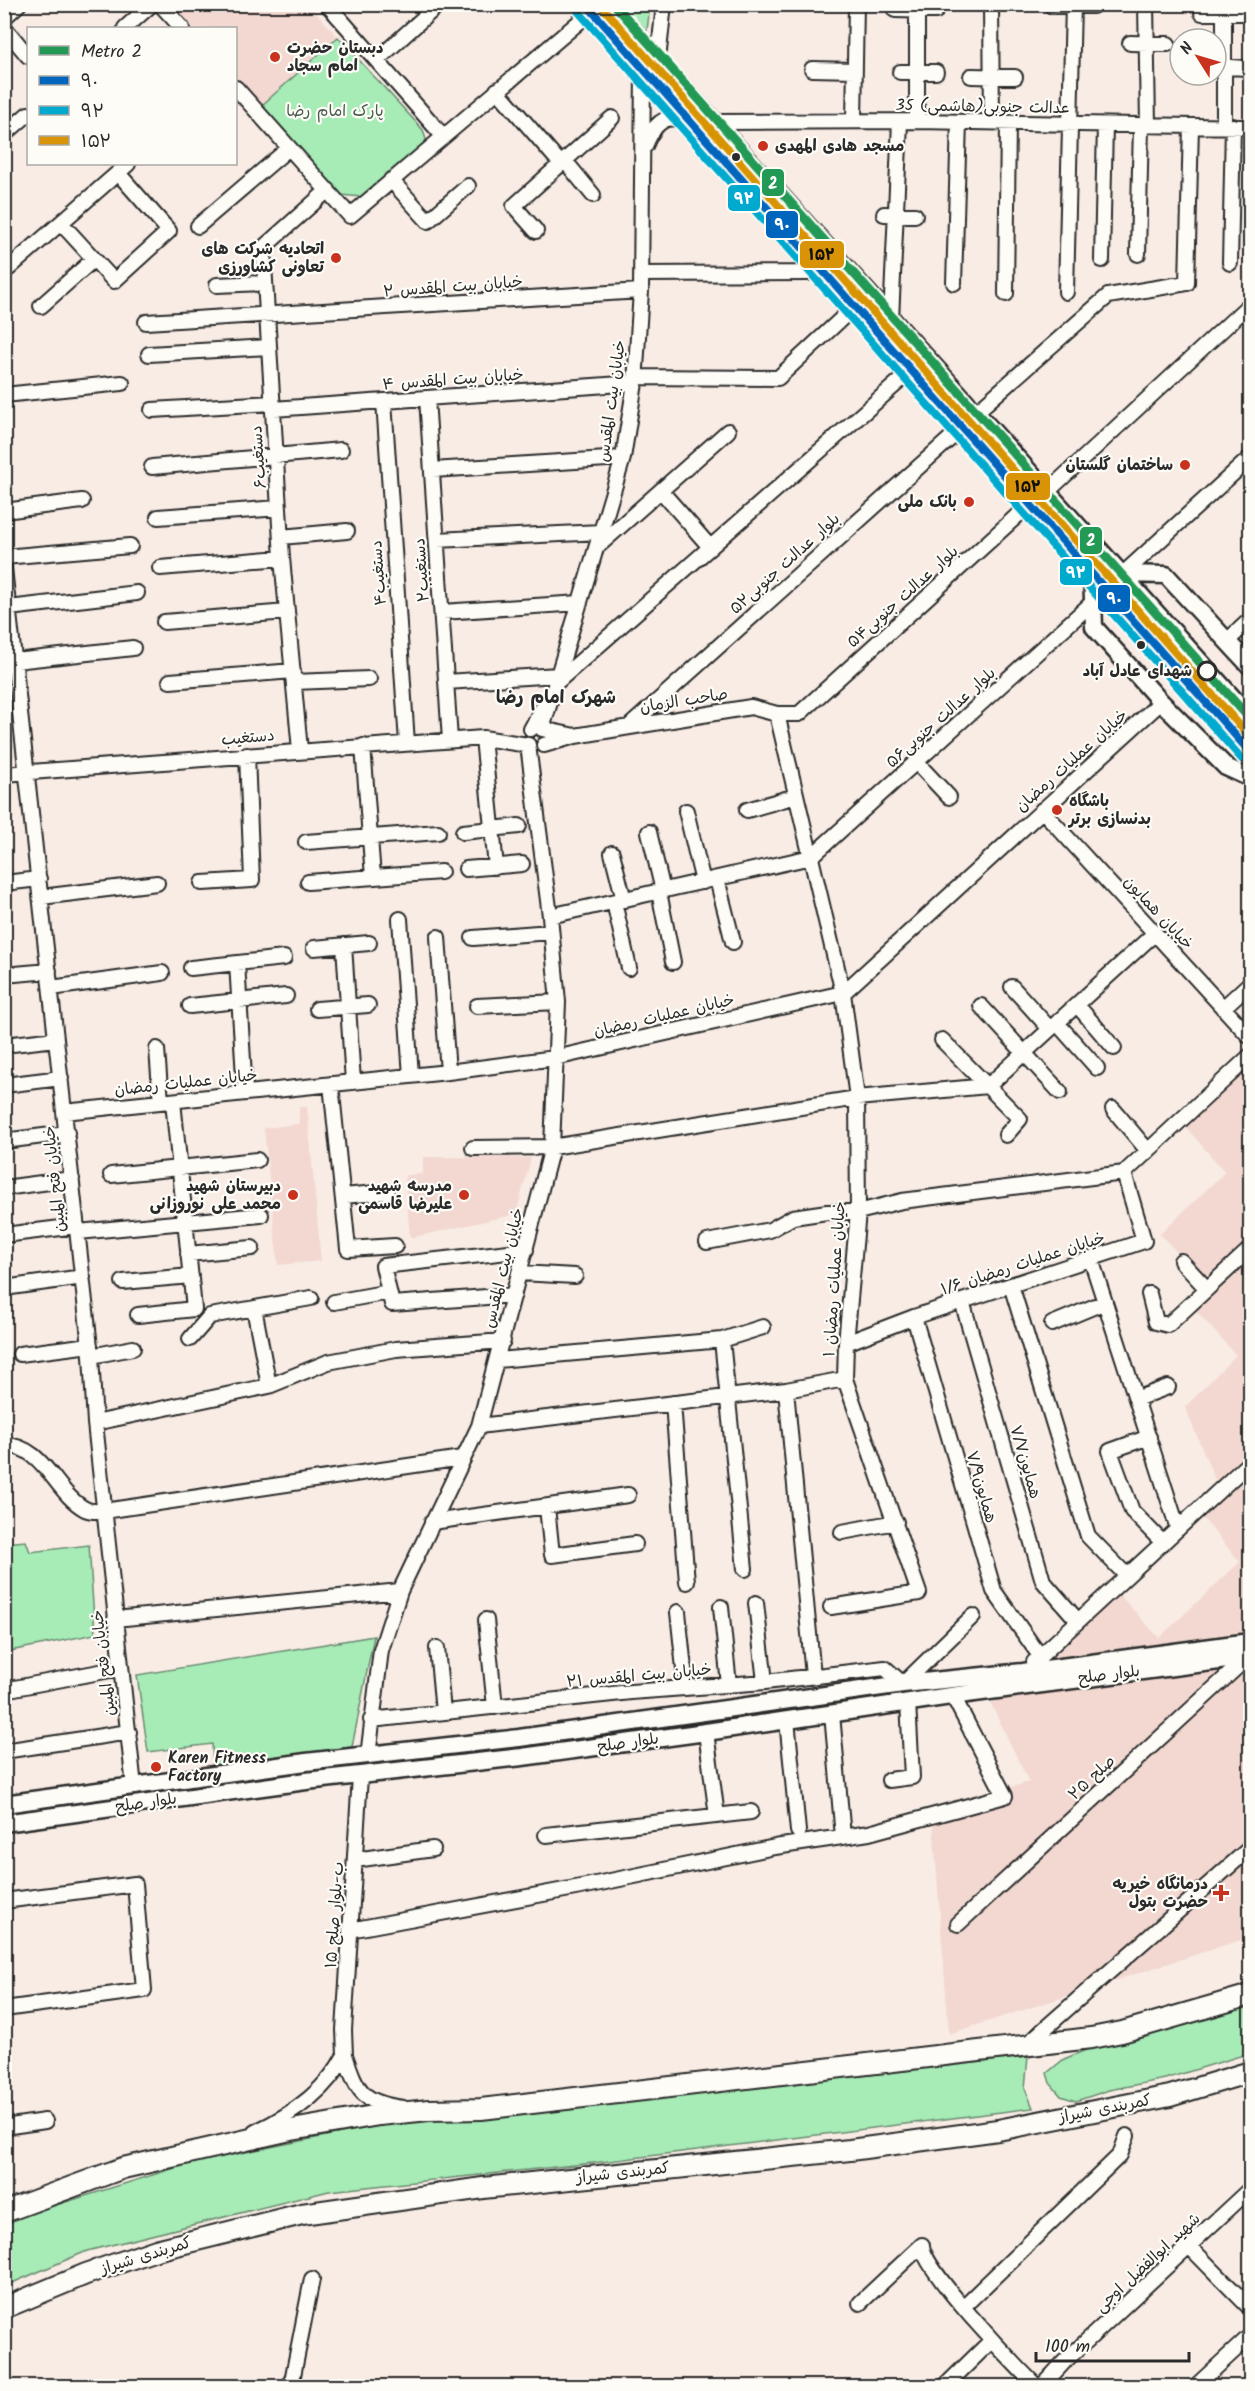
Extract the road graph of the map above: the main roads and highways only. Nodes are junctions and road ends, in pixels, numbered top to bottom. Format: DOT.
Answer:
graph roads {
  1 [pos="608,4"];
  2 [pos="589,8"];
  3 [pos="650,64"];
  4 [pos="760,173"];
  5 [pos="746,186"];
  6 [pos="1092,573"];
  7 [pos="1123,574"];
  8 [pos="1251,666"];
  9 [pos="1251,717"];
  10 [pos="1251,752"];
  11 [pos="1251,778"];
  12 [pos="1250,1652"];
  13 [pos="519,1738"];
  14 [pos="522,1757"];
  15 [pos="45,1799"];
  16 [pos="4,1804"];
  17 [pos="48,1817"];
  18 [pos="4,1823"];
  19 [pos="1251,1995"];
  20 [pos="1251,2072"];
  21 [pos="4,2212"];
  22 [pos="4,2308"];
  1 -- 3 [label="main road"];
  2 -- 3 [label="main road"];
  3 -- 4 [label="main road"];
  3 -- 5 [label="main road"];
  4 -- 5 [label="main road"];
  4 -- 7 [label="main road"];
  5 -- 6 [label="main road"];
  6 -- 10 [label="main road"];
  6 -- 11 [label="main road"];
  7 -- 8 [label="main road"];
  7 -- 9 [label="main road"];
  12 -- 13 [label="main road, بلوار صلح"];
  12 -- 14 [label="main road, بلوار صلح"];
  13 -- 14 [label="main road"];
  13 -- 15 [label="main road, بلوار صلح"];
  14 -- 17 [label="main road, بلوار صلح"];
  15 -- 16 [label="main road, بلوار صلح"];
  15 -- 17 [label="main road"];
  17 -- 18 [label="main road, بلوار صلح"];
  19 -- 21 [label="highway"];
  20 -- 22 [label="highway, کمربندی شیراز"];
}
